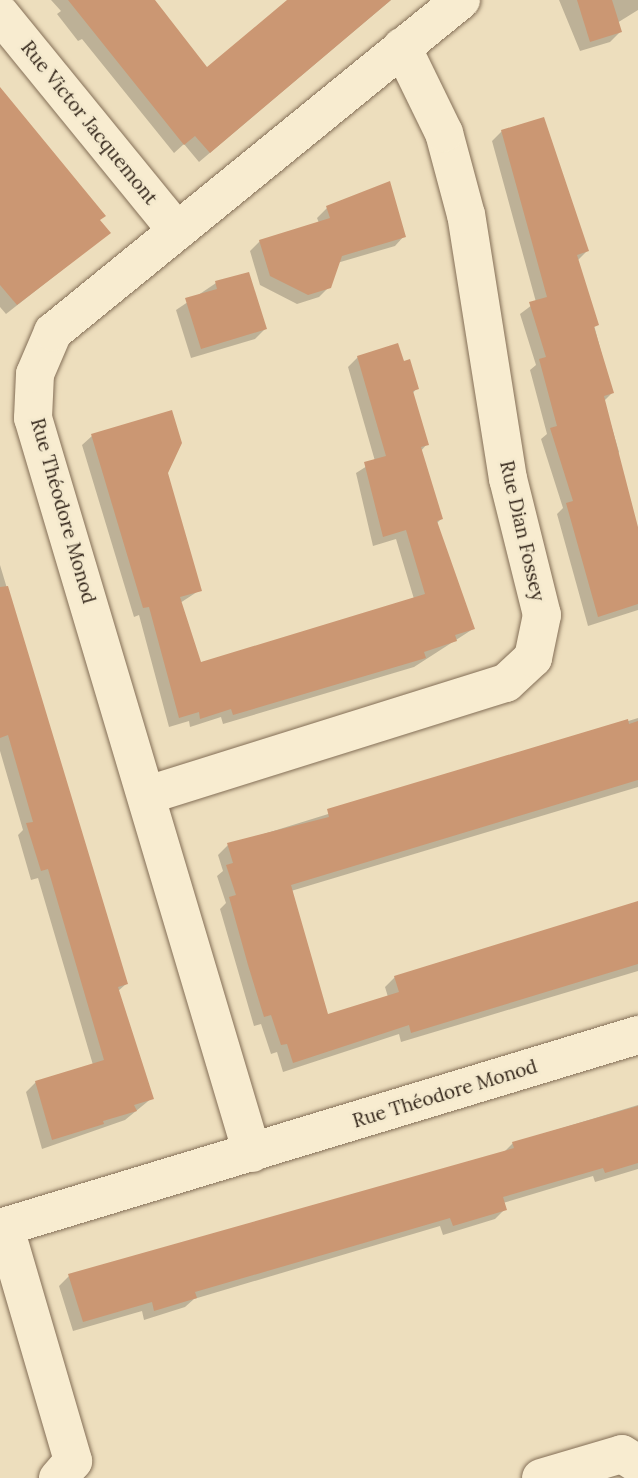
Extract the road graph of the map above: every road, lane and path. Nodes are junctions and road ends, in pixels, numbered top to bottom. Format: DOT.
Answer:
graph roads {
  1 [pos="461,0"];
  2 [pos="0,14"];
  3 [pos="402,47"];
  4 [pos="177,231"];
  5 [pos="148,795"];
  6 [pos="638,1035"];
  7 [pos="252,1153"];
  8 [pos="2,1228"];
  9 [pos="638,1464"];
  10 [pos="69,1472"];
  11 [pos="541,1478"];
  1 -- 3 [label="street, Rue Théodore Monod"];
  2 -- 4 [label="street, Rue Victor Jacquemont"];
  3 -- 4 [label="street, Rue Théodore Monod"];
  3 -- 5 [label="street, Rue Dian Fossey"];
  4 -- 5 [label="street, Rue Théodore Monod"];
  5 -- 7 [label="street, Rue Théodore Monod"];
  6 -- 7 [label="street, Rue Théodore Monod"];
  7 -- 8 [label="street, Rue Théodore Monod"];
  8 -- 10 [label="street"];
  9 -- 11 [label="street"];
}
